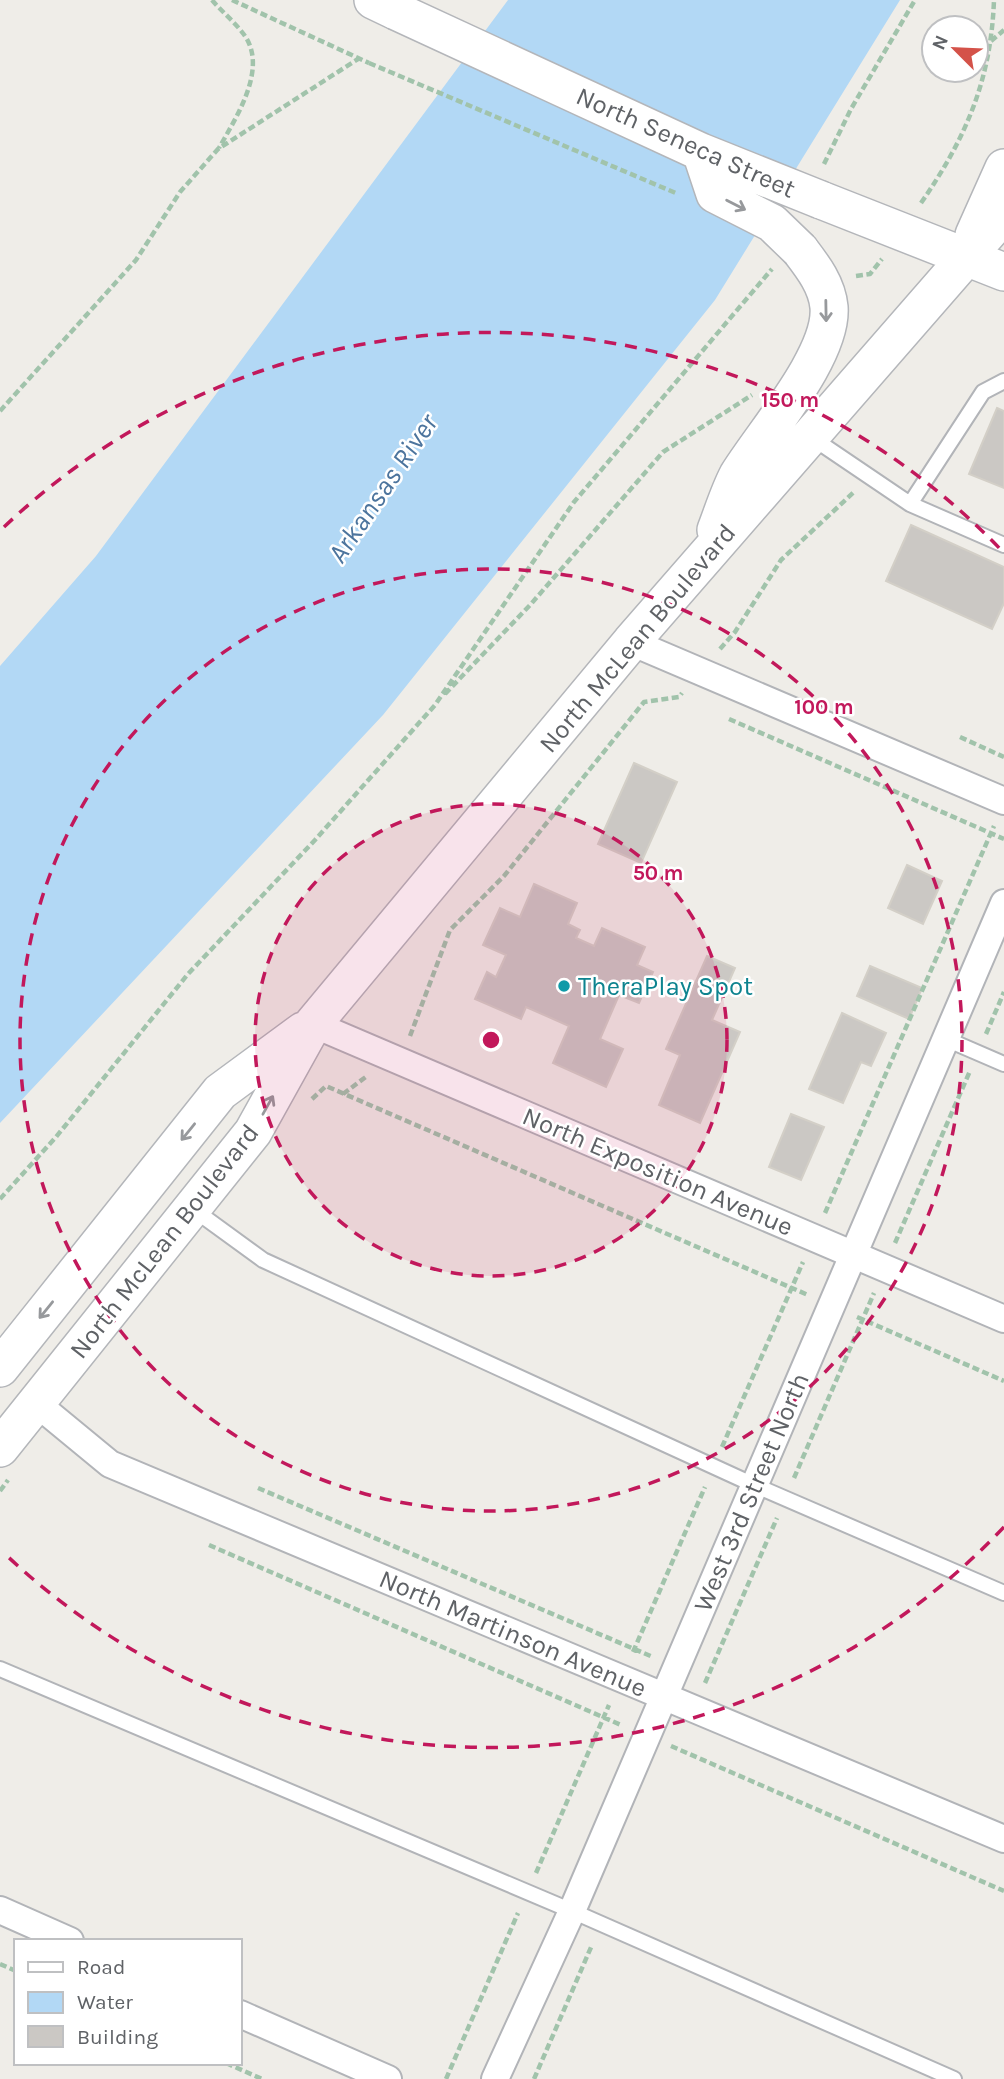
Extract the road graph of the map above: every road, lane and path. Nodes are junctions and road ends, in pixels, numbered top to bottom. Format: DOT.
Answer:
graph roads {
  1 [pos="212,0"];
  2 [pos="232,0"];
  3 [pos="915,0"];
  4 [pos="993,0"];
  5 [pos="384,5"];
  6 [pos="1004,30"];
  7 [pos="990,42"];
  8 [pos="358,59"];
  9 [pos="980,84"];
  10 [pos="218,149"];
  11 [pos="701,152"];
  12 [pos="1004,168"];
  13 [pos="821,184"];
  14 [pos="689,198"];
  15 [pos="1004,214"];
  16 [pos="902,231"];
  17 [pos="788,256"];
  18 [pos="965,256"];
  19 [pos="1004,272"];
  20 [pos="820,281"];
  21 [pos="1004,381"];
  22 [pos="758,393"];
  23 [pos="0,411"];
  24 [pos="810,436"];
  25 [pos="870,477"];
  26 [pos="910,504"];
  27 [pos="1004,544"];
  28 [pos="704,558"];
  29 [pos="631,642"];
  30 [pos="701,672"];
  31 [pos="679,696"];
  32 [pos="689,701"];
  33 [pos="435,705"];
  34 [pos="723,716"];
  35 [pos="960,737"];
  36 [pos="1004,757"];
  37 [pos="1000,812"];
  38 [pos="990,833"];
  39 [pos="1004,839"];
  40 [pos="1004,903"];
  41 [pos="1004,992"];
  42 [pos="313,1024"];
  43 [pos="946,1039"];
  44 [pos="978,1053"];
  45 [pos="393,1058"];
  46 [pos="1004,1064"];
  47 [pos="343,1094"];
  48 [pos="306,1105"];
  49 [pos="0,1199"];
  50 [pos="192,1208"];
  51 [pos="814,1238"];
  52 [pos="853,1255"];
  53 [pos="884,1268"];
  54 [pos="792,1288"];
  55 [pos="831,1306"];
  56 [pos="862,1319"];
  57 [pos="1004,1319"];
  58 [pos="0,1368"];
  59 [pos="1004,1381"];
  60 [pos="36,1403"];
  61 [pos="6,1461"];
  62 [pos="714,1466"];
  63 [pos="754,1485"];
  64 [pos="258,1488"];
  65 [pos="0,1491"];
  66 [pos="785,1498"];
  67 [pos="209,1545"];
  68 [pos="1004,1593"];
  69 [pos="634,1648"];
  70 [pos="676,1667"];
  71 [pos="0,1669"];
  72 [pos="621,1679"];
  73 [pos="706,1680"];
  74 [pos="719,1685"];
  75 [pos="664,1696"];
  76 [pos="693,1709"];
  77 [pos="604,1717"];
  78 [pos="647,1735"];
  79 [pos="676,1749"];
  80 [pos="671,1761"];
  81 [pos="1004,1839"];
  82 [pos="1004,1891"];
  83 [pos="527,1892"];
  84 [pos="0,1910"];
  85 [pos="572,1911"];
  86 [pos="601,1923"];
  87 [pos="65,1939"];
  88 [pos="242,2015"];
  89 [pos="230,2065"];
  90 [pos="262,2079"];
  91 [pos="388,2079"];
  92 [pos="446,2079"];
  93 [pos="495,2079"];
  94 [pos="534,2079"];
  95 [pos="954,2079"];
  1 -- 10 [label="path"];
  2 -- 8 [label="path"];
  3 -- 13 [label="path"];
  4 -- 7 [label="path"];
  5 -- 11 [label="main road, North Seneca Street, bridge"];
  6 -- 7 [label="path"];
  8 -- 10 [label="path"];
  8 -- 14 [label="path, bridge"];
  9 -- 16 [label="path"];
  10 -- 23 [label="path"];
  11 -- 13 [label="main road, North Seneca Street, bridge"];
  11 -- 17 [label="main road, one-way, bridge"];
  12 -- 18 [label="main road"];
  13 -- 16 [label="main road, North Seneca Street"];
  15 -- 18 [label="main road"];
  16 -- 18 [label="main road, North Seneca Street"];
  16 -- 20 [label="path"];
  17 -- 20 [label="main road"];
  17 -- 33 [label="path"];
  18 -- 19 [label="main road, North Seneca Street"];
  18 -- 24 [label="main road, North McLean Boulevard"];
  20 -- 28 [label="main road, one-way"];
  21 -- 26 [label="lane"];
  22 -- 33 [label="path"];
  24 -- 25 [label="lane"];
  24 -- 28 [label="main road, North McLean Boulevard"];
  25 -- 26 [label="lane"];
  25 -- 30 [label="path"];
  26 -- 27 [label="lane"];
  28 -- 29 [label="main road, North McLean Boulevard"];
  29 -- 30 [label="street"];
  29 -- 42 [label="main road, North McLean Boulevard"];
  30 -- 31 [label="path"];
  30 -- 37 [label="street"];
  31 -- 32 [label="path"];
  31 -- 45 [label="path"];
  33 -- 49 [label="path"];
  34 -- 38 [label="path"];
  35 -- 36 [label="path"];
  37 -- 38 [label="path"];
  38 -- 39 [label="path"];
  38 -- 51 [label="path"];
  40 -- 43 [label="street, West 3rd Street North"];
  41 -- 44 [label="path"];
  42 -- 45 [label="street, North Exposition Avenue"];
  50 -- 42 [label="main road, North McLean Boulevard, one-way"];
  42 -- 58 [label="main road, North McLean Boulevard, one-way"];
  43 -- 44 [label="lane"];
  43 -- 52 [label="street, West 3rd Street North"];
  44 -- 46 [label="lane"];
  44 -- 53 [label="path"];
  45 -- 47 [label="path"];
  45 -- 51 [label="street, North Exposition Avenue"];
  47 -- 48 [label="path"];
  47 -- 54 [label="path"];
  50 -- 60 [label="main road, North McLean Boulevard"];
  50 -- 62 [label="lane"];
  51 -- 52 [label="street, North Exposition Avenue"];
  51 -- 54 [label="path"];
  52 -- 53 [label="street, North Exposition Avenue"];
  52 -- 55 [label="street, West 3rd Street North"];
  53 -- 56 [label="path"];
  53 -- 57 [label="street, North Exposition Avenue"];
  54 -- 55 [label="path"];
  54 -- 62 [label="path"];
  55 -- 56 [label="path"];
  55 -- 63 [label="street, West 3rd Street North"];
  56 -- 59 [label="path"];
  56 -- 66 [label="path"];
  60 -- 61 [label="main road, North McLean Boulevard"];
  60 -- 72 [label="street, North Martinson Avenue"];
  61 -- 65 [label="path"];
  62 -- 63 [label="lane"];
  62 -- 69 [label="path"];
  63 -- 66 [label="lane"];
  63 -- 70 [label="street, West 3rd Street North"];
  64 -- 69 [label="path"];
  66 -- 68 [label="lane"];
  66 -- 73 [label="path"];
  67 -- 77 [label="path"];
  69 -- 70 [label="path"];
  69 -- 72 [label="path"];
  70 -- 73 [label="path"];
  70 -- 75 [label="street, West 3rd Street North"];
  71 -- 83 [label="lane"];
  72 -- 75 [label="street, North Martinson Avenue"];
  72 -- 77 [label="path"];
  73 -- 74 [label="path"];
  73 -- 76 [label="path"];
  75 -- 76 [label="street, North Martinson Avenue"];
  75 -- 78 [label="street, West 3rd Street North"];
  76 -- 79 [label="path"];
  76 -- 81 [label="street, North Martinson Avenue"];
  77 -- 78 [label="path"];
  77 -- 83 [label="path"];
  78 -- 79 [label="path"];
  78 -- 85 [label="street, West 3rd Street North"];
  79 -- 80 [label="path"];
  79 -- 82 [label="path"];
  83 -- 85 [label="lane"];
  83 -- 92 [label="path"];
  84 -- 87 [label="street"];
  85 -- 86 [label="lane"];
  85 -- 93 [label="street, West 3rd Street North"];
  86 -- 94 [label="path"];
  86 -- 95 [label="lane"];
  88 -- 91 [label="street"];
  89 -- 90 [label="path"];
}
